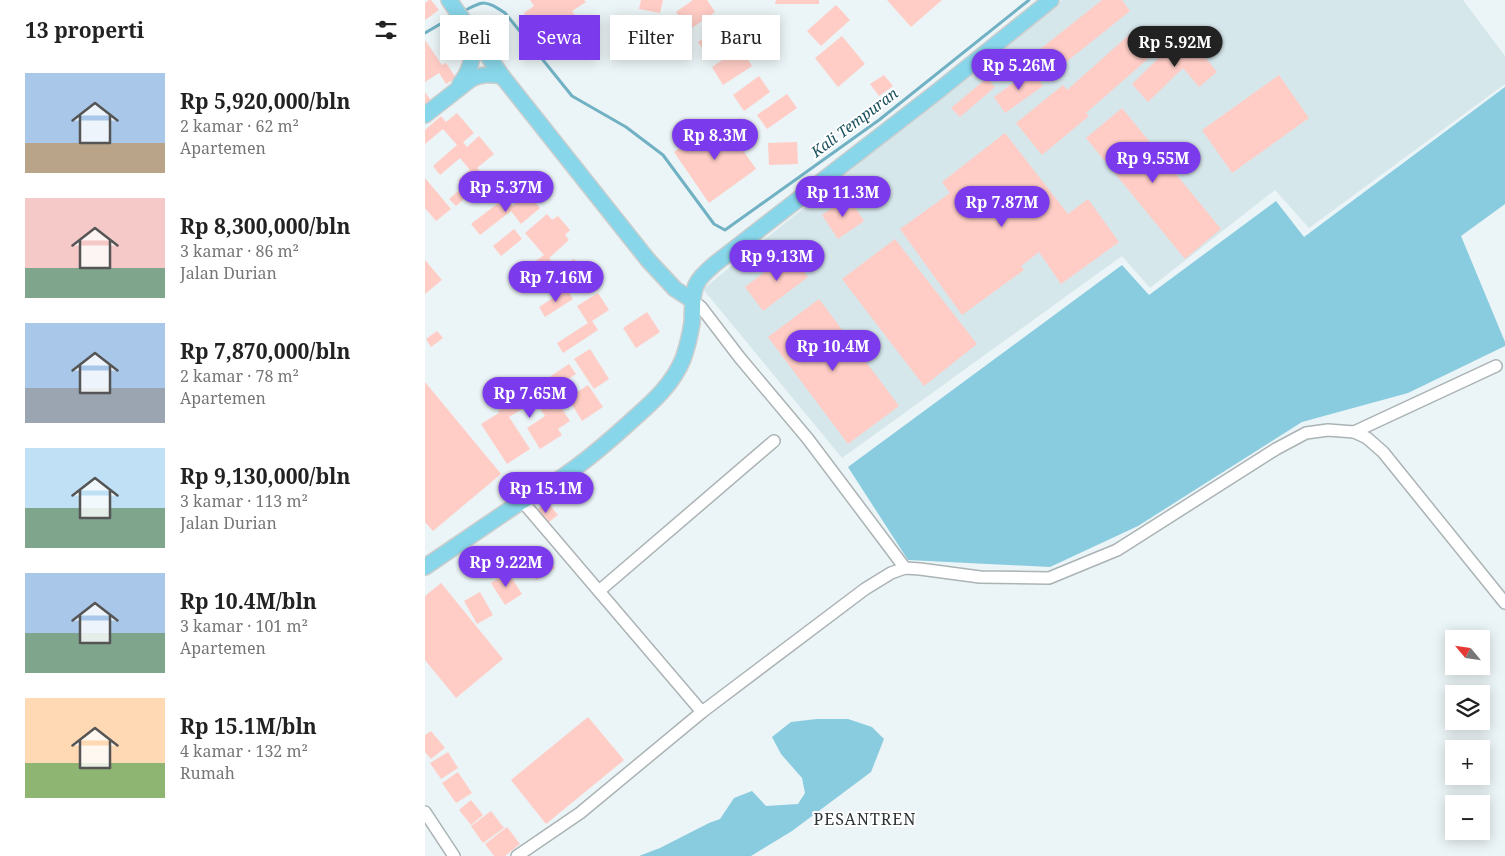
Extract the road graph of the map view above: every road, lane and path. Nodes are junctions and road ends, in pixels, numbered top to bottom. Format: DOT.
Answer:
graph roads {
  1 [pos="449,0"];
  2 [pos="1051,0"];
  3 [pos="459,15"];
  4 [pos="471,60"];
  5 [pos="490,60"];
  6 [pos="502,76"];
  7 [pos="456,89"];
  8 [pos="425,115"];
  9 [pos="692,300"];
  10 [pos="1496,366"];
  11 [pos="1354,432"];
  12 [pos="774,441"];
  13 [pos="522,501"];
  14 [pos="425,567"];
  15 [pos="905,568"];
  16 [pos="599,591"];
  17 [pos="1505,603"];
  18 [pos="702,712"];
  19 [pos="425,812"];
  20 [pos="454,856"];
  21 [pos="517,856"];
  1 -- 3 [label="main road"];
  2 -- 9 [label="main road"];
  4 -- 7 [label="main road"];
  5 -- 6 [label="main road"];
  6 -- 7 [label="main road"];
  6 -- 9 [label="main road"];
  7 -- 8 [label="main road"];
  9 -- 13 [label="main road"];
  9 -- 15 [label="street"];
  10 -- 11 [label="street"];
  11 -- 15 [label="street"];
  11 -- 17 [label="street"];
  12 -- 16 [label="street"];
  13 -- 14 [label="main road"];
  13 -- 16 [label="street"];
  15 -- 18 [label="street"];
  16 -- 18 [label="street"];
  18 -- 21 [label="street"];
  19 -- 20 [label="street"];
}
